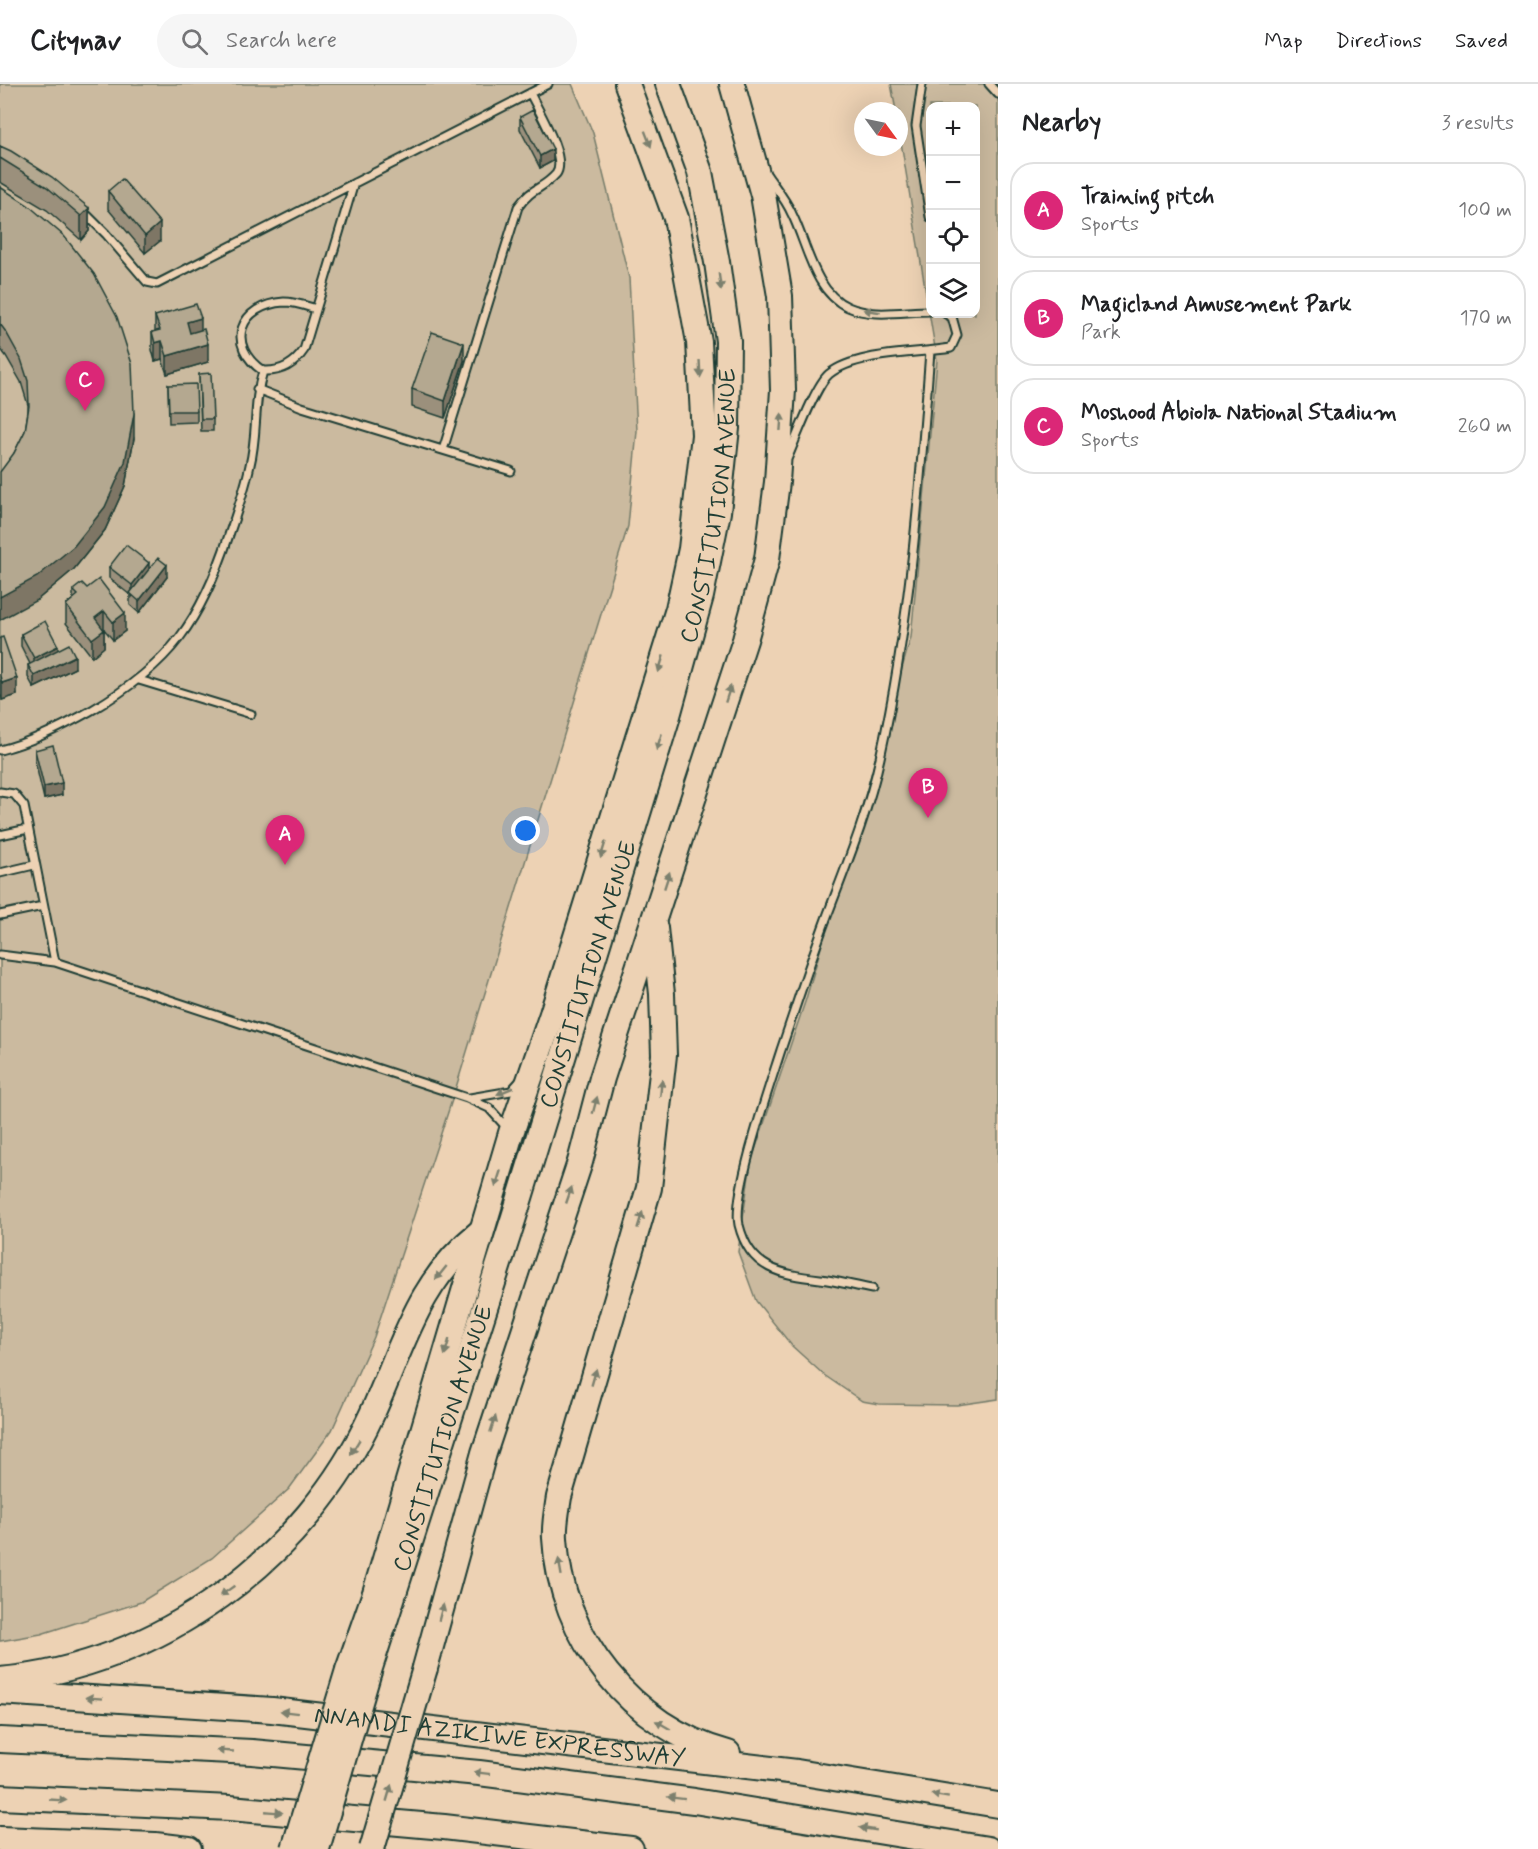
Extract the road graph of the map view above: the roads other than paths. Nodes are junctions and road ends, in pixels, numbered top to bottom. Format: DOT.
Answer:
graph roads {
  1 [pos="548,84"];
  2 [pos="627,84"];
  3 [pos="668,84"];
  4 [pos="732,84"];
  5 [pos="922,84"];
  6 [pos="989,84"];
  7 [pos="530,93"];
  8 [pos="998,94"];
  9 [pos="752,152"];
  10 [pos="700,172"];
  11 [pos="354,183"];
  12 [pos="75,204"];
  13 [pos="929,210"];
  14 [pos="316,309"];
  15 [pos="926,311"];
  16 [pos="952,318"];
  17 [pos="699,342"];
  18 [pos="930,351"];
  19 [pos="263,371"];
  20 [pos="257,389"];
  21 [pos="443,450"];
  22 [pos="511,471"];
  23 [pos="777,482"];
  24 [pos="139,680"];
  25 [pos="251,714"];
  26 [pos="0,750"];
  27 [pos="0,792"];
  28 [pos="28,829"];
  29 [pos="0,835"];
  30 [pos="34,865"];
  31 [pos="0,873"];
  32 [pos="43,906"];
  33 [pos="0,915"];
  34 [pos="654,918"];
  35 [pos="0,955"];
  36 [pos="55,962"];
  37 [pos="534,1067"];
  38 [pos="467,1098"];
  39 [pos="510,1140"];
  40 [pos="484,1220"];
  41 [pos="872,1289"];
  42 [pos="375,1593"];
  43 [pos="381,1632"];
  44 [pos="359,1670"];
  45 [pos="0,1680"];
  46 [pos="0,1692"];
  47 [pos="0,1740"];
  48 [pos="797,1772"];
  49 [pos="0,1797"];
  50 [pos="994,1806"];
  51 [pos="0,1839"];
  52 [pos="144,1847"];
  53 [pos="189,1849"];
  54 [pos="294,1849"];
  55 [pos="317,1849"];
  56 [pos="372,1849"];
  57 [pos="631,1849"];
  58 [pos="988,1849"];
  1 -- 7 [label="lane"];
  2 -- 17 [label="highway, one-way"];
  3 -- 10 [label="highway, CONSTITUTION AVENUE"];
  4 -- 9 [label="highway, CONSTITUTION AVENUE"];
  5 -- 13 [label="lane"];
  6 -- 8 [label="lane"];
  7 -- 11 [label="lane"];
  7 -- 21 [label="lane"];
  15 -- 9 [label="lane, one-way"];
  23 -- 9 [label="highway, CONSTITUTION AVENUE, one-way"];
  10 -- 17 [label="highway"];
  10 -- 43 [label="highway, CONSTITUTION AVENUE, one-way"];
  11 -- 12 [label="lane"];
  11 -- 14 [label="lane"];
  14 -- 19 [label="lane"];
  14 -- 19 [label="lane"];
  16 -- 18 [label="lane"];
  17 -- 37 [label="highway, one-way"];
  18 -- 23 [label="lane"];
  18 -- 41 [label="lane"];
  19 -- 20 [label="lane"];
  20 -- 21 [label="lane"];
  20 -- 24 [label="lane"];
  21 -- 22 [label="lane"];
  34 -- 23 [label="highway, CONSTITUTION AVENUE, one-way"];
  24 -- 25 [label="lane"];
  24 -- 26 [label="lane"];
  27 -- 28 [label="lane"];
  28 -- 29 [label="lane"];
  28 -- 30 [label="lane"];
  30 -- 31 [label="lane"];
  30 -- 32 [label="lane"];
  32 -- 33 [label="lane"];
  32 -- 36 [label="lane"];
  48 -- 34 [label="highway, one-way"];
  56 -- 34 [label="highway, CONSTITUTION AVENUE, one-way, bridge"];
  35 -- 36 [label="lane"];
  36 -- 38 [label="lane"];
  37 -- 38 [label="lane, one-way"];
  37 -- 39 [label="highway"];
  38 -- 39 [label="lane"];
  39 -- 40 [label="highway, one-way"];
  40 -- 42 [label="highway, one-way"];
  40 -- 45 [label="highway, one-way"];
  42 -- 43 [label="highway"];
  42 -- 44 [label="highway"];
  43 -- 44 [label="highway, CONSTITUTION AVENUE"];
  44 -- 54 [label="highway, bridge"];
  44 -- 55 [label="highway, CONSTITUTION AVENUE, bridge"];
  48 -- 46 [label="highway, NNAMDI AZIKIWE EXPRESSWAY, one-way"];
  58 -- 47 [label="highway, NNAMDI AZIKIWE EXPRESSWAY, one-way"];
  50 -- 48 [label="highway, NNAMDI AZIKIWE EXPRESSWAY, one-way"];
  49 -- 57 [label="highway, one-way"];
  51 -- 52 [label="highway"];
  52 -- 53 [label="highway"];
}
